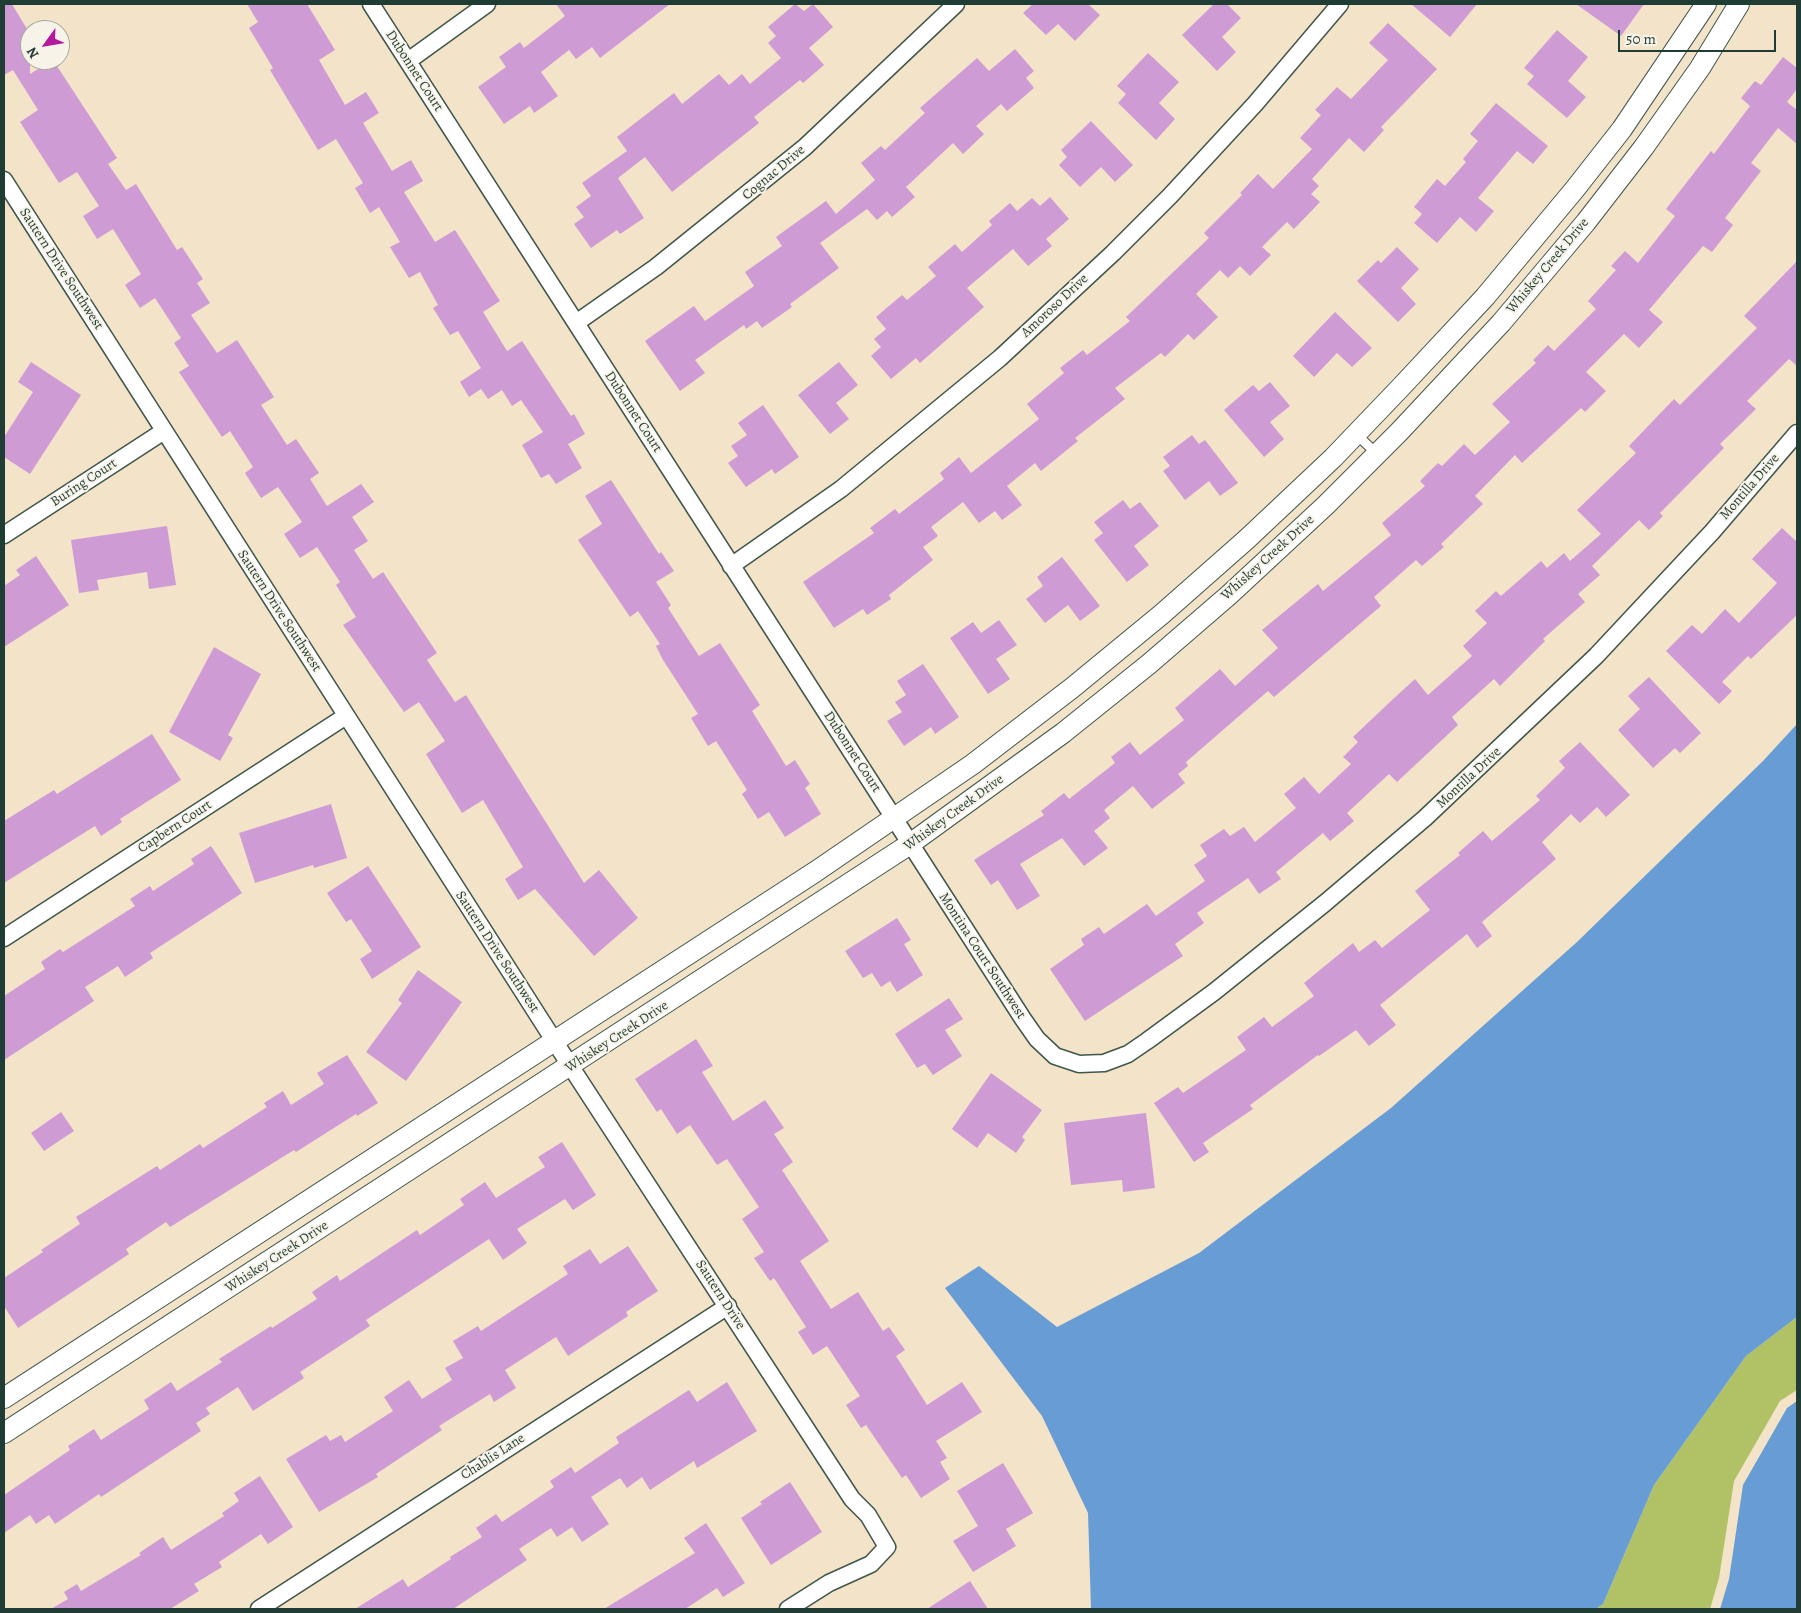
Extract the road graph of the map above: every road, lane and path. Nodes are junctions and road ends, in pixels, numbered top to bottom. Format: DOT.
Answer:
graph roads {
  1 [pos="372,4"];
  2 [pos="487,4"];
  3 [pos="956,4"];
  4 [pos="1340,4"];
  5 [pos="1706,4"];
  6 [pos="1739,4"];
  7 [pos="408,61"];
  8 [pos="4,180"];
  9 [pos="576,323"];
  10 [pos="164,431"];
  11 [pos="1797,432"];
  12 [pos="1356,434"];
  13 [pos="1377,454"];
  14 [pos="4,535"];
  15 [pos="731,566"];
  16 [pos="346,716"];
  17 [pos="895,819"];
  18 [pos="910,844"];
  19 [pos="4,938"];
  20 [pos="555,1041"];
  21 [pos="1092,1064"];
  22 [pos="571,1067"];
  23 [pos="728,1306"];
  24 [pos="4,1398"];
  25 [pos="4,1433"];
  26 [pos="259,1609"];
  27 [pos="788,1609"];
  1 -- 7 [label="street, Dubonnet Court"];
  2 -- 7 [label="street"];
  3 -- 9 [label="street, Cognac Drive"];
  4 -- 15 [label="street, Amoroso Drive"];
  5 -- 12 [label="street, Whiskey Creek Drive"];
  6 -- 13 [label="street, Whiskey Creek Drive"];
  7 -- 9 [label="street, Dubonnet Court"];
  8 -- 10 [label="street, Sautern Drive Southwest"];
  9 -- 15 [label="street, Dubonnet Court"];
  10 -- 14 [label="street, Buring Court"];
  10 -- 16 [label="street, Sautern Drive Southwest"];
  11 -- 21 [label="street, Montilla Drive"];
  12 -- 13 [label="lane"];
  12 -- 17 [label="street, Whiskey Creek Drive"];
  13 -- 18 [label="street, Whiskey Creek Drive"];
  15 -- 17 [label="street, Dubonnet Court"];
  16 -- 19 [label="street, Capbern Court"];
  16 -- 20 [label="street, Sautern Drive Southwest"];
  17 -- 18 [label="street, Montina Court Southwest"];
  17 -- 20 [label="street, Whiskey Creek Drive"];
  18 -- 21 [label="street, Montina Court Southwest"];
  18 -- 22 [label="street, Whiskey Creek Drive"];
  20 -- 22 [label="street, Sautern Drive"];
  20 -- 24 [label="street, Whiskey Creek Drive"];
  22 -- 23 [label="street, Sautern Drive"];
  22 -- 25 [label="street, Whiskey Creek Drive"];
  23 -- 26 [label="street, Chablis Lane"];
  23 -- 27 [label="street, Sautern Drive"];
}
